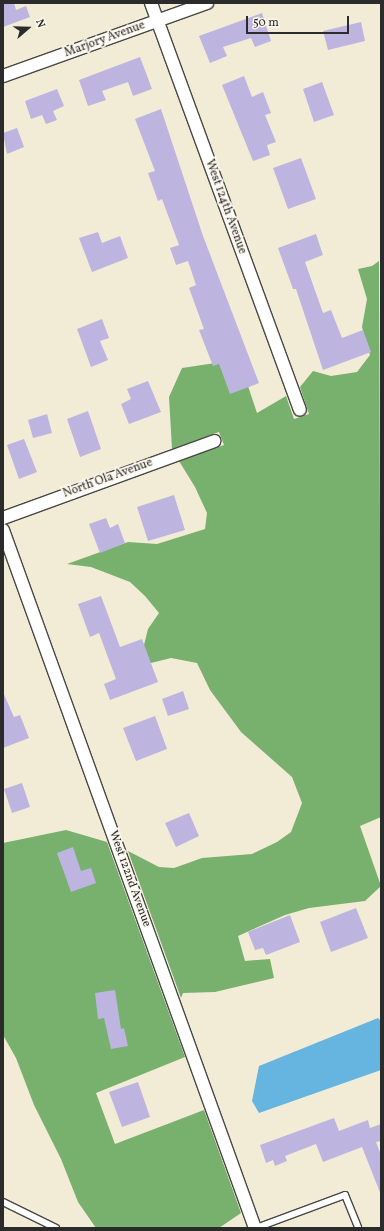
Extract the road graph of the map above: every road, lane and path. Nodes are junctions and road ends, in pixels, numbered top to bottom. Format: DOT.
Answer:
graph roads {
  1 [pos="151,3"];
  2 [pos="207,3"];
  3 [pos="157,21"];
  4 [pos="3,76"];
  5 [pos="300,410"];
  6 [pos="214,441"];
  7 [pos="3,518"];
  8 [pos="3,530"];
  9 [pos="3,1202"];
  10 [pos="56,1228"];
  11 [pos="256,1228"];
  12 [pos="358,1228"];
  1 -- 3 [label="street, West 124th Avenue"];
  2 -- 3 [label="street, Marjory Avenue"];
  3 -- 4 [label="street, Marjory Avenue"];
  3 -- 5 [label="street, West 124th Avenue"];
  6 -- 7 [label="street, North Ola Avenue"];
  8 -- 11 [label="street, West 122nd Avenue"];
  9 -- 10 [label="lane"];
  11 -- 12 [label="lane"];
}
